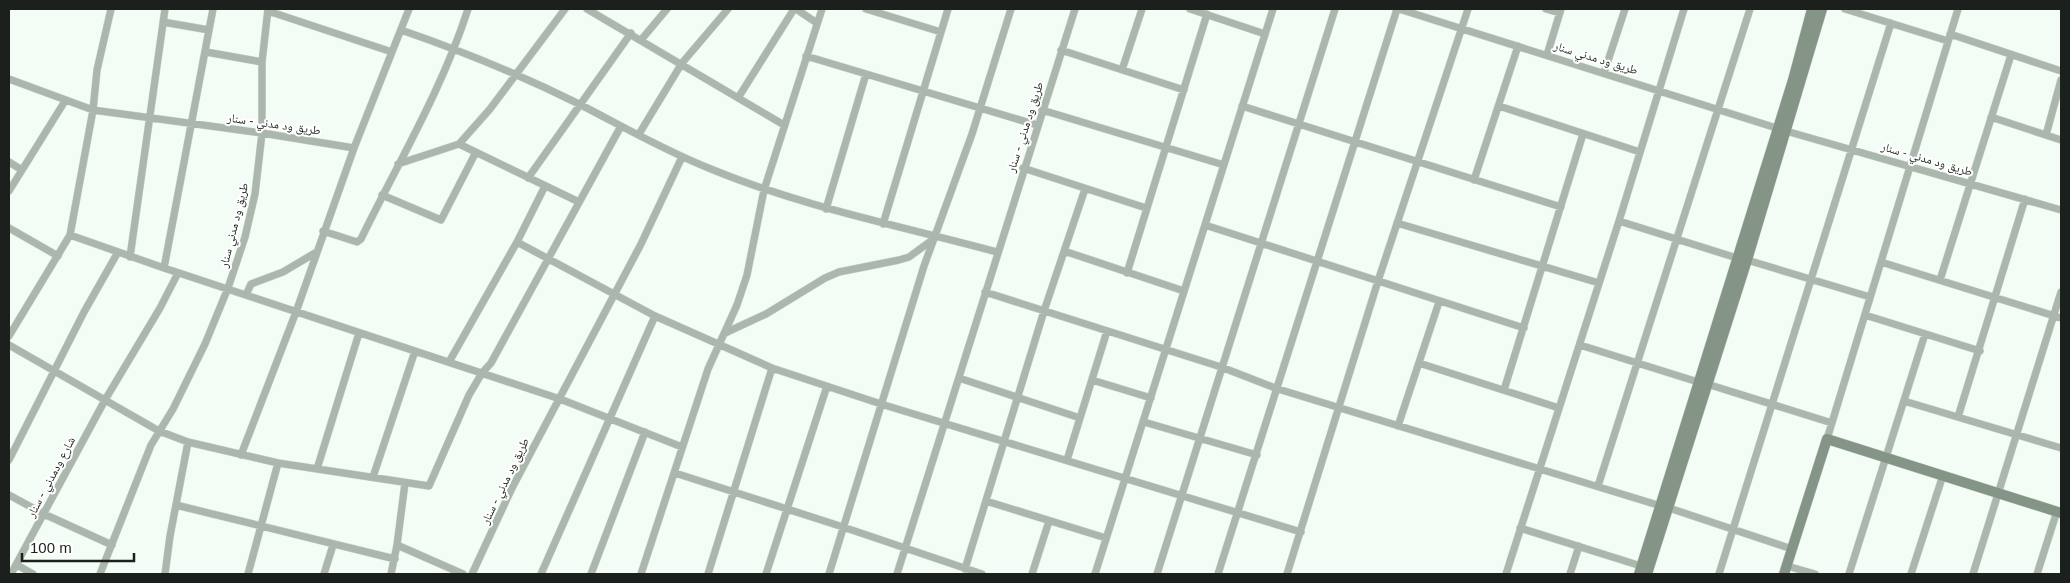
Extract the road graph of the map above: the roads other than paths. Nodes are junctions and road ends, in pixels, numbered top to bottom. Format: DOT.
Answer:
graph roads {
  1 [pos="111,9"];
  2 [pos="165,9"];
  3 [pos="213,9"];
  4 [pos="409,9"];
  5 [pos="468,9"];
  6 [pos="565,9"];
  7 [pos="587,9"];
  8 [pos="667,9"];
  9 [pos="728,9"];
  10 [pos="795,9"];
  11 [pos="822,9"];
  12 [pos="866,9"];
  13 [pos="948,9"];
  14 [pos="1010,9"];
  15 [pos="1075,9"];
  16 [pos="1142,9"];
  17 [pos="1190,9"];
  18 [pos="1273,9"];
  19 [pos="1335,9"];
  20 [pos="1398,9"];
  21 [pos="1468,9"];
  22 [pos="1546,9"];
  23 [pos="1625,9"];
  24 [pos="1684,9"];
  25 [pos="1750,9"];
  26 [pos="1812,9"];
  27 [pos="1822,9"];
  28 [pos="1845,9"];
  29 [pos="1958,9"];
  30 [pos="268,10"];
  31 [pos="884,11"];
  32 [pos="1561,11"];
  33 [pos="1207,14"];
  34 [pos="163,22"];
  35 [pos="817,22"];
  36 [pos="1891,23"];
  37 [pos="1462,29"];
  38 [pos="209,30"];
  39 [pos="401,30"];
  40 [pos="941,32"];
  41 [pos="631,33"];
  42 [pos="1265,34"];
  43 [pos="1949,38"];
  44 [pos="640,40"];
  45 [pos="1518,46"];
  46 [pos="455,49"];
  47 [pos="1061,50"];
  48 [pos="206,52"];
  49 [pos="392,52"];
  50 [pos="1547,55"];
  51 [pos="2011,55"];
  52 [pos="806,56"];
  53 [pos="262,62"];
  54 [pos="682,63"];
  55 [pos="1122,70"];
  56 [pos="2061,70"];
  57 [pos="1604,73"];
  58 [pos="514,74"];
  59 [pos="866,74"];
  60 [pos="9,79"];
  61 [pos="2061,80"];
  62 [pos="1184,90"];
  63 [pos="1659,90"];
  64 [pos="923,92"];
  65 [pos="738,98"];
  66 [pos="65,101"];
  67 [pos="579,104"];
  68 [pos="1242,106"];
  69 [pos="1498,106"];
  70 [pos="980,108"];
  71 [pos="1718,108"];
  72 [pos="93,110"];
  73 [pos="1042,110"];
  74 [pos="149,118"];
  75 [pos="1991,118"];
  76 [pos="192,123"];
  77 [pos="1037,124"];
  78 [pos="784,125"];
  79 [pos="1299,125"];
  80 [pos="621,126"];
  81 [pos="1782,129"];
  82 [pos="262,133"];
  83 [pos="639,134"];
  84 [pos="1583,134"];
  85 [pos="2046,135"];
  86 [pos="2061,140"];
  87 [pos="1355,142"];
  88 [pos="459,144"];
  89 [pos="1166,147"];
  90 [pos="354,148"];
  91 [pos="1850,149"];
  92 [pos="476,152"];
  93 [pos="1640,152"];
  94 [pos="682,157"];
  95 [pos="9,162"];
  96 [pos="1416,162"];
  97 [pos="398,164"];
  98 [pos="1224,165"];
  99 [pos="1912,167"];
  100 [pos="1023,168"];
  101 [pos="22,170"];
  102 [pos="528,178"];
  103 [pos="1474,180"];
  104 [pos="1970,184"];
  105 [pos="545,186"];
  106 [pos="1085,189"];
  107 [pos="9,190"];
  108 [pos="764,190"];
  109 [pos="382,195"];
  110 [pos="2025,199"];
  111 [pos="579,202"];
  112 [pos="1561,207"];
  113 [pos="1146,208"];
  114 [pos="826,209"];
  115 [pos="2061,210"];
  116 [pos="1620,221"];
  117 [pos="1397,223"];
  118 [pos="883,224"];
  119 [pos="1205,225"];
  120 [pos="9,228"];
  121 [pos="323,231"];
  122 [pos="70,235"];
  123 [pos="936,237"];
  124 [pos="1676,238"];
  125 [pos="517,242"];
  126 [pos="1261,244"];
  127 [pos="1064,251"];
  128 [pos="118,252"];
  129 [pos="997,252"];
  130 [pos="315,253"];
  131 [pos="58,256"];
  132 [pos="130,256"];
  133 [pos="548,259"];
  134 [pos="1742,259"];
  135 [pos="1318,262"];
  136 [pos="1881,262"];
  137 [pos="1543,266"];
  138 [pos="164,268"];
  139 [pos="178,273"];
  140 [pos="1127,273"];
  141 [pos="1378,280"];
  142 [pos="1811,280"];
  143 [pos="1940,280"];
  144 [pos="1599,283"];
  145 [pos="228,288"];
  146 [pos="1184,291"];
  147 [pos="985,292"];
  148 [pos="2061,292"];
  149 [pos="246,295"];
  150 [pos="614,295"];
  151 [pos="1870,297"];
  152 [pos="1996,297"];
  153 [pos="1438,302"];
  154 [pos="1044,311"];
  155 [pos="296,312"];
  156 [pos="1865,315"];
  157 [pos="656,316"];
  158 [pos="2058,316"];
  159 [pos="1524,328"];
  160 [pos="1107,331"];
  161 [pos="359,333"];
  162 [pos="725,333"];
  163 [pos="1925,334"];
  164 [pos="9,336"];
  165 [pos="9,345"];
  166 [pos="718,345"];
  167 [pos="1580,345"];
  168 [pos="1166,350"];
  169 [pos="415,351"];
  170 [pos="1980,351"];
  171 [pos="449,362"];
  172 [pos="1636,362"];
  173 [pos="1419,363"];
  174 [pos="1221,367"];
  175 [pos="772,368"];
  176 [pos="54,371"];
  177 [pos="482,373"];
  178 [pos="959,378"];
  179 [pos="1092,380"];
  180 [pos="1703,383"];
  181 [pos="827,386"];
  182 [pos="1278,388"];
  183 [pos="1504,390"];
  184 [pos="1019,398"];
  185 [pos="1151,398"];
  186 [pos="560,399"];
  187 [pos="105,400"];
  188 [pos="1904,401"];
  189 [pos="881,404"];
  190 [pos="1771,404"];
  191 [pos="1338,407"];
  192 [pos="1559,408"];
  193 [pos="1958,416"];
  194 [pos="609,418"];
  195 [pos="1080,418"];
  196 [pos="1144,422"];
  197 [pos="946,423"];
  198 [pos="1832,423"];
  199 [pos="1398,426"];
  200 [pos="159,431"];
  201 [pos="645,432"];
  202 [pos="2018,435"];
  203 [pos="1199,438"];
  204 [pos="1827,439"];
  205 [pos="1004,440"];
  206 [pos="188,442"];
  207 [pos="682,447"];
  208 [pos="2061,448"];
  209 [pos="241,455"];
  210 [pos="1257,455"];
  211 [pos="1885,457"];
  212 [pos="9,460"];
  213 [pos="1067,460"];
  214 [pos="278,462"];
  215 [pos="1540,468"];
  216 [pos="317,469"];
  217 [pos="675,473"];
  218 [pos="1943,475"];
  219 [pos="373,477"];
  220 [pos="1125,480"];
  221 [pos="405,483"];
  222 [pos="1598,486"];
  223 [pos="734,491"];
  224 [pos="1999,493"];
  225 [pos="9,495"];
  226 [pos="1180,496"];
  227 [pos="986,501"];
  228 [pos="176,505"];
  229 [pos="1665,507"];
  230 [pos="787,509"];
  231 [pos="1238,512"];
  232 [pos="2059,512"];
  233 [pos="44,514"];
  234 [pos="1049,522"];
  235 [pos="843,526"];
  236 [pos="261,528"];
  237 [pos="1520,528"];
  238 [pos="1733,530"];
  239 [pos="1301,532"];
  240 [pos="1106,538"];
  241 [pos="112,545"];
  242 [pos="333,545"];
  243 [pos="397,546"];
  244 [pos="1579,546"];
  245 [pos="904,549"];
  246 [pos="1792,549"];
  247 [pos="395,560"];
  248 [pos="17,565"];
  249 [pos="965,569"];
  250 [pos="1786,570"];
  251 [pos="1642,572"];
  252 [pos="11,574"];
  253 [pos="34,574"];
  254 [pos="100,574"];
  255 [pos="165,574"];
  256 [pos="248,574"];
  257 [pos="324,574"];
  258 [pos="391,574"];
  259 [pos="464,574"];
  260 [pos="472,574"];
  261 [pos="541,574"];
  262 [pos="591,574"];
  263 [pos="641,574"];
  264 [pos="708,574"];
  265 [pos="766,574"];
  266 [pos="829,574"];
  267 [pos="897,574"];
  268 [pos="982,574"];
  269 [pos="1032,574"];
  270 [pos="1095,574"];
  271 [pos="1157,574"];
  272 [pos="1218,574"];
  273 [pos="1288,574"];
  274 [pos="1506,574"];
  275 [pos="1570,574"];
  276 [pos="1719,574"];
  277 [pos="1815,574"];
  278 [pos="1849,574"];
  279 [pos="1911,574"];
  280 [pos="1973,574"];
  281 [pos="2036,574"];
  1 -- 72 [label="street"];
  2 -- 34 [label="street"];
  3 -- 38 [label="street"];
  4 -- 39 [label="street"];
  5 -- 46 [label="street"];
  6 -- 58 [label="street"];
  7 -- 41 [label="street"];
  8 -- 44 [label="street"];
  9 -- 54 [label="street"];
  10 -- 35 [label="street"];
  10 -- 65 [label="street"];
  11 -- 35 [label="street"];
  12 -- 31 [label="street"];
  13 -- 40 [label="street"];
  14 -- 70 [label="street"];
  15 -- 47 [label="street, طريق ود مدني - سنار"];
  16 -- 55 [label="street"];
  17 -- 33 [label="street"];
  18 -- 42 [label="street"];
  19 -- 79 [label="street"];
  20 -- 37 [label="street, طريق ود مدني سنار"];
  20 -- 87 [label="street"];
  21 -- 37 [label="street"];
  22 -- 32 [label="street"];
  23 -- 57 [label="street"];
  24 -- 63 [label="street"];
  25 -- 71 [label="street"];
  26 -- 81 [label="street"];
  27 -- 81 [label="street"];
  28 -- 36 [label="street"];
  29 -- 43 [label="street"];
  30 -- 49 [label="street"];
  30 -- 53 [label="street, طريق ود مدني سنار"];
  31 -- 40 [label="street"];
  32 -- 50 [label="street"];
  33 -- 42 [label="street"];
  33 -- 62 [label="street"];
  34 -- 38 [label="street"];
  34 -- 74 [label="street"];
  35 -- 52 [label="street"];
  36 -- 43 [label="street"];
  36 -- 91 [label="street"];
  37 -- 45 [label="street, طريق ود مدني سنار"];
  37 -- 96 [label="street"];
  38 -- 48 [label="street"];
  39 -- 46 [label="street"];
  39 -- 49 [label="street"];
  40 -- 64 [label="street"];
  41 -- 44 [label="street"];
  41 -- 67 [label="street"];
  42 -- 68 [label="street"];
  43 -- 51 [label="street"];
  43 -- 99 [label="street"];
  44 -- 54 [label="street"];
  45 -- 50 [label="street, طريق ود مدني سنار"];
  45 -- 69 [label="street"];
  46 -- 58 [label="street"];
  46 -- 97 [label="street"];
  47 -- 55 [label="street"];
  47 -- 73 [label="street, طريق ود مدني - سنار"];
  48 -- 53 [label="street"];
  48 -- 76 [label="street"];
  49 -- 90 [label="street"];
  50 -- 57 [label="street, طريق ود مدني سنار"];
  51 -- 56 [label="street"];
  51 -- 75 [label="street"];
  52 -- 59 [label="street"];
  52 -- 78 [label="street"];
  53 -- 82 [label="street, طريق ود مدني سنار"];
  54 -- 65 [label="street"];
  54 -- 83 [label="street"];
  55 -- 62 [label="street"];
  57 -- 63 [label="street, طريق ود مدني سنار"];
  58 -- 67 [label="street"];
  58 -- 88 [label="street"];
  59 -- 64 [label="street"];
  59 -- 114 [label="street"];
  60 -- 66 [label="street, طريق ود مدني - سنار"];
  61 -- 85 [label="street"];
  62 -- 89 [label="street"];
  63 -- 71 [label="street, طريق ود مدني سنار"];
  63 -- 93 [label="street"];
  64 -- 70 [label="street"];
  64 -- 118 [label="street"];
  65 -- 78 [label="street"];
  66 -- 72 [label="street, طريق ود مدني - سنار"];
  66 -- 101 [label="street"];
  67 -- 80 [label="street"];
  67 -- 102 [label="street"];
  68 -- 79 [label="street"];
  68 -- 98 [label="street"];
  69 -- 84 [label="street"];
  69 -- 103 [label="street"];
  70 -- 77 [label="street"];
  70 -- 123 [label="street"];
  71 -- 81 [label="street, طريق ود مدني سنار"];
  71 -- 124 [label="street"];
  72 -- 74 [label="street, طريق ود مدني - سنار"];
  72 -- 122 [label="street"];
  73 -- 77 [label="street, طريق ود مدني - سنار"];
  73 -- 89 [label="street"];
  74 -- 76 [label="street, طريق ود مدني - سنار"];
  74 -- 132 [label="street"];
  75 -- 85 [label="street"];
  75 -- 104 [label="street"];
  76 -- 82 [label="street, طريق ود مدني - سنار"];
  76 -- 138 [label="street"];
  77 -- 100 [label="street, طريق ود مدني - سنار"];
  78 -- 108 [label="street"];
  79 -- 87 [label="street"];
  79 -- 126 [label="street"];
  80 -- 83 [label="street"];
  80 -- 111 [label="street"];
  81 -- 91 [label="street, طريق ود مدني - سنار"];
  81 -- 134 [label="street"];
  82 -- 90 [label="street, طريق ود مدني - سنار"];
  82 -- 145 [label="street, طريق ود مدني سنار"];
  83 -- 94 [label="street"];
  84 -- 93 [label="street"];
  84 -- 112 [label="street"];
  85 -- 86 [label="street"];
  87 -- 96 [label="street"];
  87 -- 135 [label="street"];
  88 -- 92 [label="street"];
  88 -- 97 [label="street"];
  89 -- 98 [label="street"];
  89 -- 113 [label="street"];
  90 -- 121 [label="street"];
  91 -- 99 [label="street, طريق ود مدني - سنار"];
  91 -- 142 [label="street"];
  92 -- 102 [label="street"];
  92 -- 109 [label="street"];
  93 -- 116 [label="street"];
  94 -- 108 [label="street"];
  94 -- 150 [label="street, طريق ود مدني - سنار"];
  95 -- 101 [label="street"];
  96 -- 103 [label="street"];
  96 -- 117 [label="street"];
  97 -- 109 [label="street"];
  98 -- 119 [label="street"];
  99 -- 104 [label="street, طريق ود مدني - سنار"];
  99 -- 136 [label="street"];
  100 -- 106 [label="street"];
  100 -- 129 [label="street, طريق ود مدني - سنار"];
  101 -- 107 [label="street"];
  102 -- 105 [label="street"];
  103 -- 112 [label="street"];
  104 -- 110 [label="street, طريق ود مدني - سنار"];
  104 -- 143 [label="street"];
  105 -- 111 [label="street"];
  105 -- 125 [label="street"];
  106 -- 113 [label="street"];
  106 -- 127 [label="street"];
  108 -- 114 [label="street"];
  108 -- 162 [label="street"];
  109 -- 121 [label="street"];
  110 -- 115 [label="street, طريق ود مدني - سنار"];
  110 -- 152 [label="street"];
  111 -- 133 [label="street"];
  112 -- 137 [label="street"];
  113 -- 140 [label="street"];
  114 -- 118 [label="street"];
  116 -- 124 [label="street"];
  116 -- 144 [label="street"];
  117 -- 137 [label="street"];
  117 -- 141 [label="street"];
  118 -- 123 [label="street"];
  119 -- 126 [label="street"];
  119 -- 146 [label="street"];
  120 -- 131 [label="street"];
  121 -- 130 [label="street"];
  122 -- 128 [label="street"];
  122 -- 131 [label="street"];
  123 -- 129 [label="street"];
  123 -- 162 [label="street"];
  123 -- 189 [label="street"];
  124 -- 134 [label="street"];
  124 -- 172 [label="street"];
  125 -- 133 [label="street"];
  125 -- 171 [label="street"];
  126 -- 135 [label="street"];
  126 -- 174 [label="street"];
  127 -- 140 [label="street"];
  127 -- 154 [label="street"];
  128 -- 132 [label="street"];
  128 -- 176 [label="street"];
  129 -- 147 [label="street, طريق ود مدني - سنار"];
  130 -- 149 [label="street"];
  130 -- 155 [label="street"];
  131 -- 164 [label="street"];
  132 -- 138 [label="street"];
  133 -- 150 [label="street"];
  133 -- 177 [label="street"];
  134 -- 142 [label="street"];
  134 -- 180 [label="street"];
  135 -- 141 [label="street"];
  135 -- 182 [label="street"];
  136 -- 143 [label="street"];
  136 -- 151 [label="street"];
  137 -- 144 [label="street"];
  137 -- 159 [label="street"];
  138 -- 139 [label="street"];
  139 -- 145 [label="street"];
  139 -- 187 [label="street, شارع ودمدني - سنار"];
  140 -- 146 [label="street"];
  141 -- 153 [label="street"];
  141 -- 191 [label="street"];
  142 -- 151 [label="street"];
  142 -- 190 [label="street"];
  143 -- 152 [label="street"];
  144 -- 167 [label="street"];
  145 -- 149 [label="street"];
  145 -- 200 [label="street, طريق ود مدني سنار"];
  146 -- 168 [label="street"];
  147 -- 154 [label="street"];
  147 -- 178 [label="street, طريق ود مدني - سنار"];
  148 -- 158 [label="street"];
  149 -- 155 [label="street"];
  150 -- 157 [label="street"];
  150 -- 186 [label="street, طريق ود مدني - سنار"];
  151 -- 156 [label="street"];
  152 -- 158 [label="street"];
  152 -- 170 [label="street"];
  153 -- 159 [label="street"];
  153 -- 173 [label="street"];
  154 -- 160 [label="street"];
  154 -- 184 [label="street"];
  155 -- 161 [label="street"];
  155 -- 209 [label="street"];
  156 -- 163 [label="street"];
  156 -- 198 [label="street"];
  157 -- 166 [label="street"];
  157 -- 194 [label="street"];
  158 -- 202 [label="street"];
  159 -- 183 [label="street"];
  160 -- 168 [label="street"];
  160 -- 179 [label="street"];
  161 -- 169 [label="street"];
  161 -- 216 [label="street"];
  162 -- 166 [label="street"];
  163 -- 170 [label="street"];
  163 -- 188 [label="street"];
  165 -- 176 [label="street"];
  166 -- 175 [label="street"];
  166 -- 207 [label="street"];
  167 -- 172 [label="street"];
  167 -- 192 [label="street"];
  168 -- 174 [label="street"];
  168 -- 185 [label="street"];
  169 -- 171 [label="street"];
  169 -- 219 [label="street"];
  170 -- 193 [label="street"];
  171 -- 177 [label="street"];
  172 -- 180 [label="street"];
  172 -- 222 [label="street"];
  173 -- 183 [label="street"];
  173 -- 199 [label="street"];
  174 -- 182 [label="street"];
  174 -- 203 [label="street"];
  175 -- 181 [label="street"];
  175 -- 223 [label="street"];
  176 -- 187 [label="street"];
  176 -- 212 [label="street"];
  177 -- 186 [label="street"];
  177 -- 221 [label="street"];
  178 -- 184 [label="street"];
  178 -- 197 [label="street, طريق ود مدني - سنار"];
  179 -- 185 [label="street"];
  179 -- 195 [label="street"];
  180 -- 190 [label="street"];
  180 -- 229 [label="street"];
  181 -- 189 [label="street"];
  181 -- 230 [label="street"];
  182 -- 191 [label="street"];
  182 -- 210 [label="street"];
  183 -- 192 [label="street"];
  184 -- 195 [label="street"];
  184 -- 205 [label="street"];
  185 -- 196 [label="street"];
  186 -- 194 [label="street"];
  186 -- 260 [label="street, طريق ود مدني - سنار"];
  187 -- 200 [label="street"];
  187 -- 233 [label="street, شارع ودمدني - سنار"];
  188 -- 193 [label="street"];
  188 -- 211 [label="street"];
  189 -- 197 [label="street"];
  189 -- 235 [label="street"];
  190 -- 198 [label="street"];
  190 -- 238 [label="street"];
  191 -- 199 [label="street"];
  191 -- 239 [label="street"];
  192 -- 215 [label="street"];
  193 -- 202 [label="street"];
  194 -- 201 [label="street"];
  194 -- 261 [label="street"];
  195 -- 213 [label="street"];
  196 -- 203 [label="street"];
  196 -- 220 [label="street"];
  197 -- 205 [label="street"];
  197 -- 245 [label="street, طريق ود مدني - سنار"];
  198 -- 204 [label="street"];
  199 -- 215 [label="street"];
  200 -- 206 [label="street"];
  200 -- 241 [label="street"];
  201 -- 207 [label="street"];
  201 -- 262 [label="street"];
  202 -- 208 [label="street"];
  202 -- 224 [label="street"];
  203 -- 210 [label="street"];
  203 -- 226 [label="street"];
  204 -- 211 [label="street"];
  204 -- 246 [label="street"];
  205 -- 213 [label="street"];
  205 -- 227 [label="street"];
  206 -- 209 [label="street"];
  206 -- 228 [label="street"];
  207 -- 217 [label="street"];
  209 -- 214 [label="street"];
  210 -- 231 [label="street"];
  211 -- 218 [label="street"];
  211 -- 278 [label="street"];
  213 -- 220 [label="street"];
  214 -- 216 [label="street"];
  214 -- 236 [label="street"];
  215 -- 222 [label="street"];
  215 -- 237 [label="street"];
  216 -- 219 [label="street"];
  217 -- 223 [label="street"];
  217 -- 263 [label="street"];
  218 -- 224 [label="street"];
  218 -- 279 [label="street"];
  219 -- 221 [label="street"];
  220 -- 226 [label="street"];
  220 -- 240 [label="street"];
  221 -- 243 [label="street"];
  222 -- 229 [label="street"];
  223 -- 230 [label="street"];
  223 -- 264 [label="street"];
  224 -- 232 [label="street"];
  224 -- 280 [label="street"];
  225 -- 233 [label="street"];
  226 -- 231 [label="street"];
  226 -- 271 [label="street"];
  227 -- 234 [label="street"];
  227 -- 249 [label="street"];
  228 -- 236 [label="street"];
  228 -- 255 [label="street"];
  229 -- 238 [label="street"];
  229 -- 251 [label="street"];
  230 -- 235 [label="street"];
  230 -- 265 [label="street"];
  231 -- 239 [label="street"];
  231 -- 272 [label="street"];
  232 -- 281 [label="street"];
  233 -- 241 [label="street"];
  233 -- 248 [label="street, شارع ودمدني - سنار"];
  234 -- 240 [label="street"];
  234 -- 269 [label="street"];
  235 -- 245 [label="street"];
  235 -- 266 [label="street"];
  236 -- 242 [label="street"];
  236 -- 256 [label="street"];
  237 -- 244 [label="street"];
  237 -- 274 [label="street"];
  238 -- 246 [label="street"];
  238 -- 276 [label="street"];
  239 -- 273 [label="street"];
  240 -- 270 [label="street"];
  241 -- 254 [label="street"];
  242 -- 247 [label="street"];
  242 -- 257 [label="street"];
  243 -- 247 [label="street"];
  243 -- 259 [label="street"];
  244 -- 251 [label="street"];
  244 -- 275 [label="street"];
  245 -- 249 [label="street"];
  245 -- 267 [label="street, طريق ود مدني - سنار"];
  246 -- 250 [label="street"];
  247 -- 258 [label="street"];
  248 -- 252 [label="street, شارع ودمدني - سنار"];
  248 -- 253 [label="street"];
  249 -- 268 [label="street"];
  250 -- 277 [label="street"];
}
